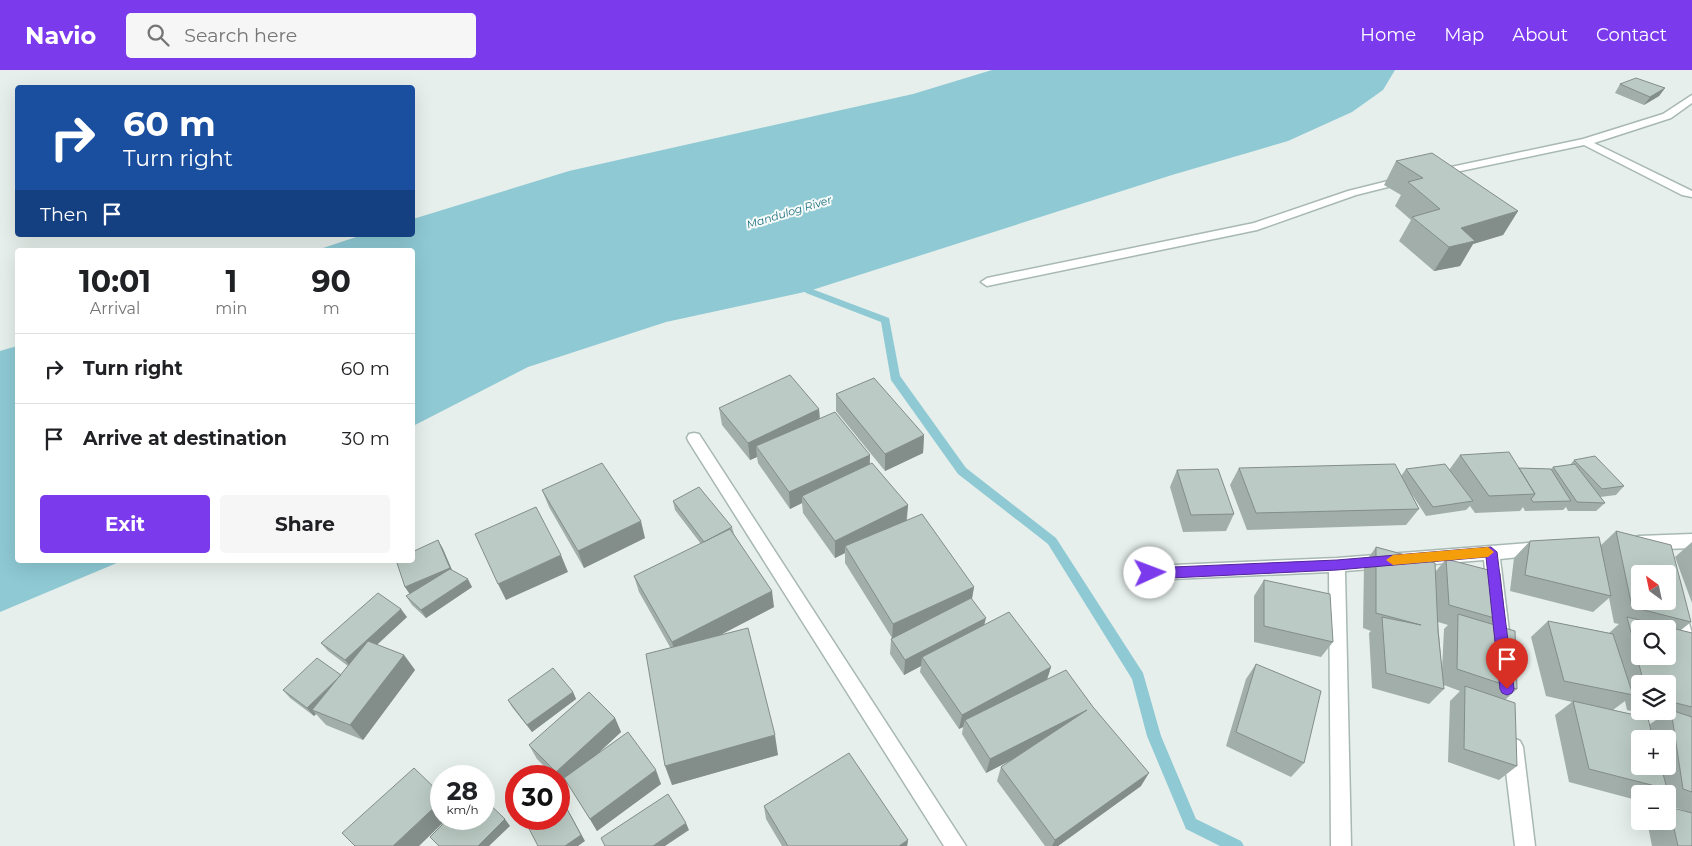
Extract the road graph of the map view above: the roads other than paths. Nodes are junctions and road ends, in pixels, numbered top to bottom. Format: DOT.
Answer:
graph roads {
  1 [pos="1692,98"];
  2 [pos="1585,142"];
  3 [pos="1690,195"];
  4 [pos="987,282"];
  5 [pos="694,438"];
  6 [pos="1692,540"];
  7 [pos="1659,542"];
  8 [pos="1619,544"];
  9 [pos="1560,548"];
  10 [pos="1491,552"];
  11 [pos="1337,565"];
  12 [pos="1665,565"];
  13 [pos="1150,573"];
  14 [pos="1676,608"];
  15 [pos="1692,668"];
  16 [pos="1504,669"];
  17 [pos="1511,728"];
  18 [pos="956,846"];
  19 [pos="1340,846"];
  20 [pos="1524,846"];
  1 -- 2 [label="street"];
  2 -- 3 [label="street"];
  2 -- 4 [label="street"];
  5 -- 18 [label="street"];
  6 -- 7 [label="street"];
  7 -- 8 [label="street"];
  7 -- 12 [label="street"];
  9 -- 10 [label="street"];
  10 -- 11 [label="street"];
  10 -- 16 [label="street"];
  11 -- 13 [label="street"];
  11 -- 19 [label="street"];
  14 -- 15 [label="street"];
  17 -- 20 [label="street"];
}
